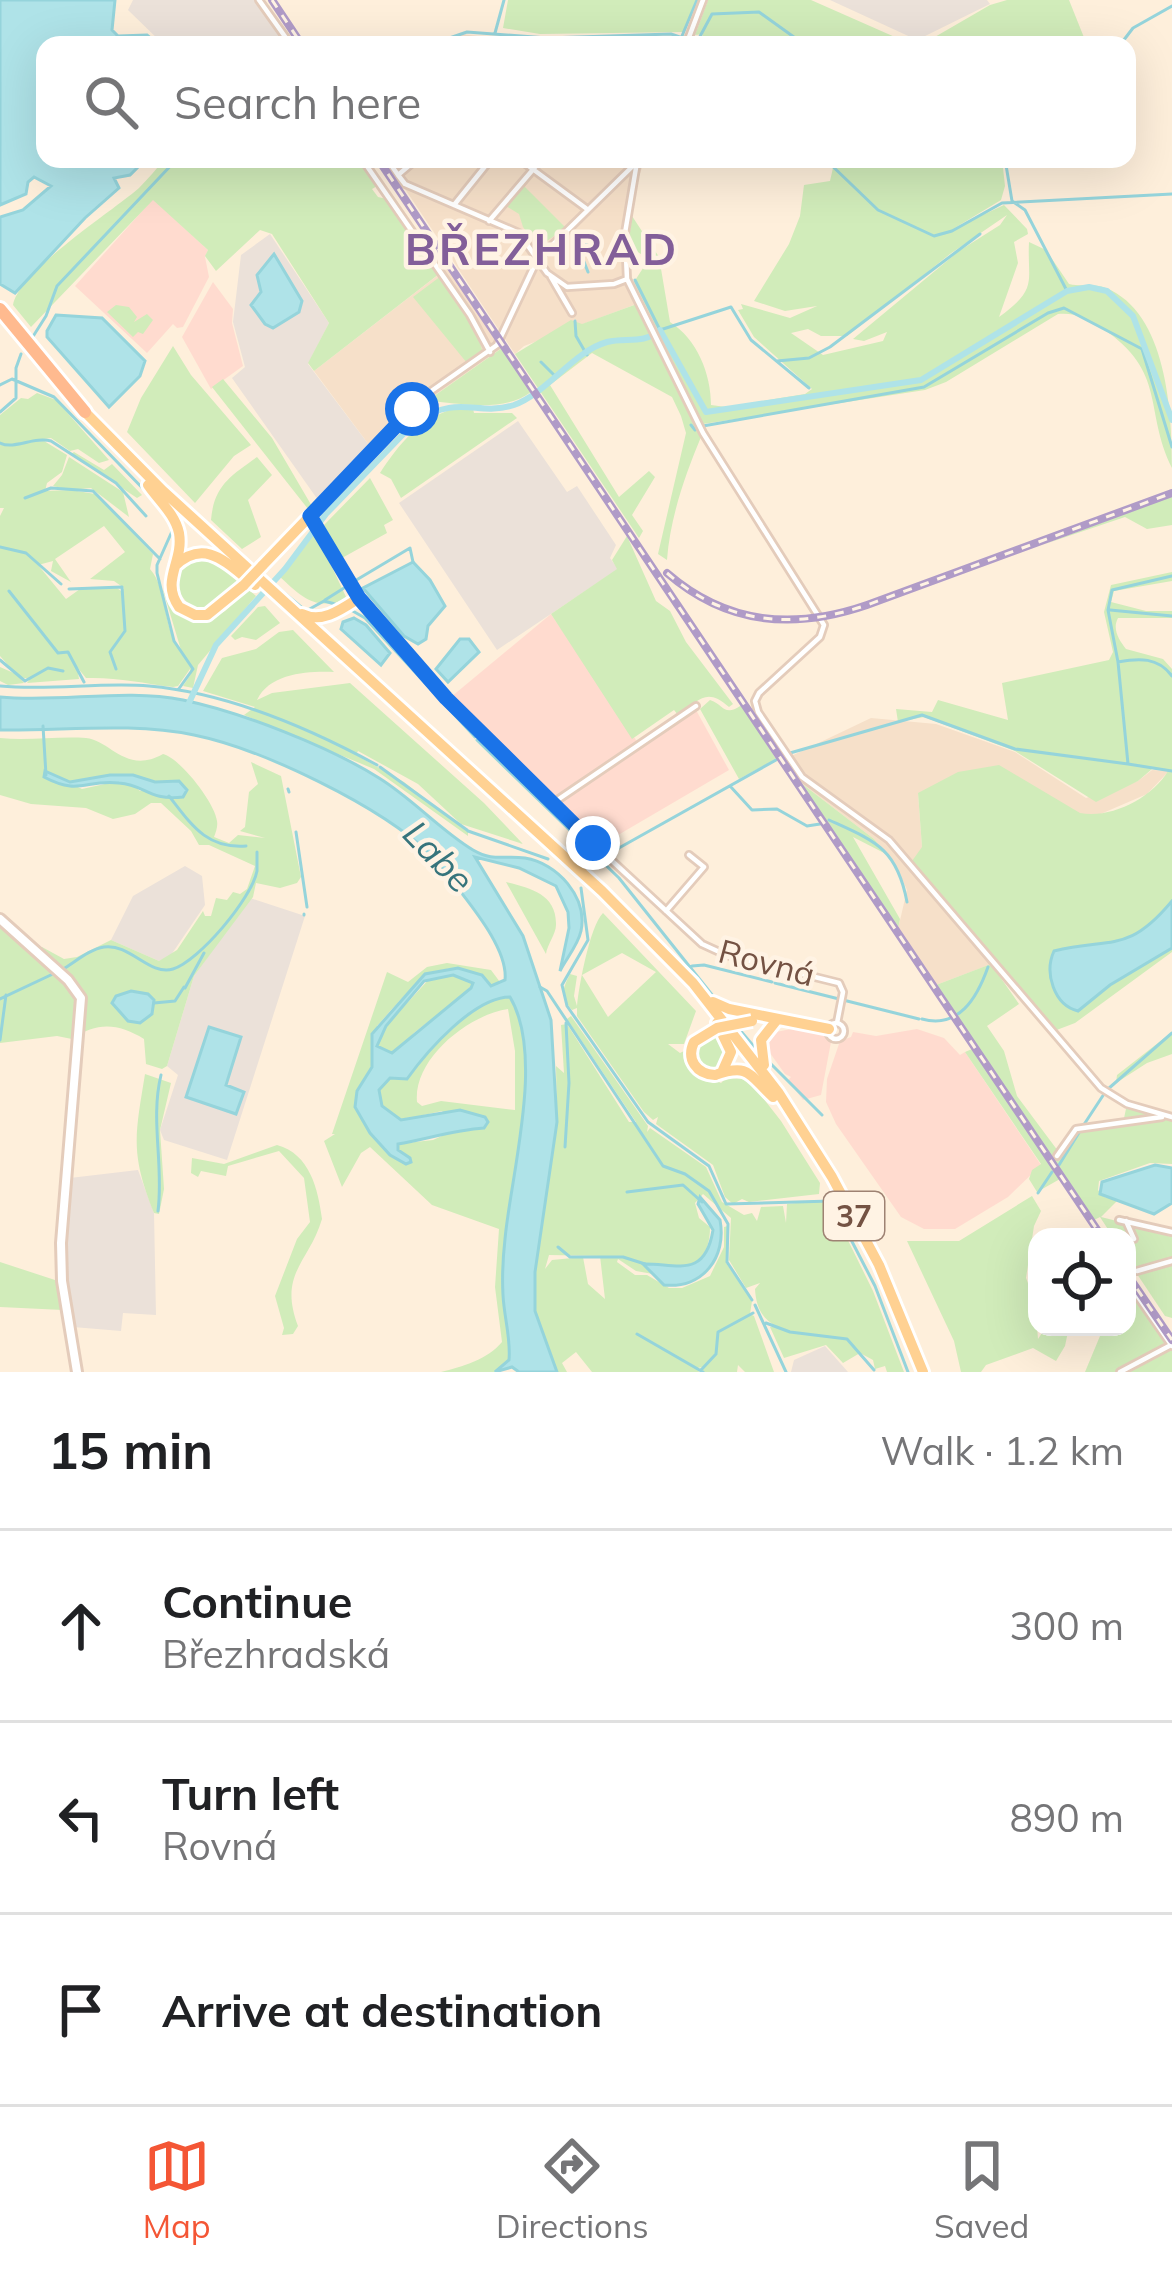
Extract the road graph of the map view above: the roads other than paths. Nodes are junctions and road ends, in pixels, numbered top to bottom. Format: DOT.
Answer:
graph roads {
  1 [pos="260,0"];
  2 [pos="704,0"];
  3 [pos="285,36"];
  4 [pos="689,36"];
  5 [pos="368,168"];
  6 [pos="393,168"];
  7 [pos="406,168"];
  8 [pos="483,168"];
  9 [pos="631,168"];
  10 [pos="636,168"];
  11 [pos="533,169"];
  12 [pos="398,175"];
  13 [pos="454,205"];
  14 [pos="589,210"];
  15 [pos="489,221"];
  16 [pos="537,260"];
  17 [pos="550,274"];
  18 [pos="627,279"];
  19 [pos="572,313"];
  20 [pos="0,314"];
  21 [pos="490,352"];
  22 [pos="84,413"];
  23 [pos="148,485"];
  24 [pos="315,522"];
  25 [pos="173,569"];
  26 [pos="254,584"];
  27 [pos="272,595"];
  28 [pos="359,598"];
  29 [pos="287,604"];
  30 [pos="329,616"];
  31 [pos="343,655"];
  32 [pos="696,706"];
  33 [pos="553,803"];
  34 [pos="689,855"];
  35 [pos="665,911"];
  36 [pos="0,920"];
  37 [pos="693,983"];
  38 [pos="778,1020"];
  39 [pos="715,1021"];
  40 [pos="833,1026"];
  41 [pos="740,1046"];
  42 [pos="717,1074"];
  43 [pos="776,1094"];
  44 [pos="1170,1116"];
  45 [pos="1057,1156"];
  46 [pos="1128,1228"];
  47 [pos="1172,1232"];
  48 [pos="1172,1261"];
  49 [pos="1137,1271"];
  50 [pos="1136,1294"];
  51 [pos="1172,1346"];
  52 [pos="77,1372"];
  53 [pos="920,1372"];
  54 [pos="1120,1372"];
  1 -- 3 [label="street"];
  2 -- 4 [label="street"];
  5 -- 21 [label="street"];
  6 -- 12 [label="street"];
  7 -- 12 [label="street"];
  8 -- 13 [label="street"];
  9 -- 14 [label="street"];
  10 -- 18 [label="street"];
  11 -- 14 [label="street"];
  11 -- 15 [label="street"];
  12 -- 13 [label="street"];
  13 -- 15 [label="street"];
  14 -- 16 [label="street"];
  15 -- 16 [label="street"];
  16 -- 17 [label="street"];
  16 -- 21 [label="street"];
  17 -- 18 [label="street"];
  17 -- 19 [label="street"];
  18 -- 44 [label="street"];
  20 -- 22 [label="highway, 37"];
  21 -- 24 [label="street"];
  22 -- 23 [label="main road, 37"];
  22 -- 26 [label="main road, 37"];
  23 -- 25 [label="main road"];
  23 -- 26 [label="main road, 37"];
  24 -- 26 [label="main road, bridge"];
  24 -- 28 [label="street, Rovná"];
  25 -- 26 [label="main road"];
  25 -- 26 [label="main road"];
  26 -- 27 [label="main road, 37"];
  27 -- 29 [label="main road, 37"];
  27 -- 39 [label="main road, 37"];
  28 -- 30 [label="main road"];
  28 -- 33 [label="street, Rovná"];
  29 -- 30 [label="main road"];
  29 -- 31 [label="main road, 37"];
  30 -- 31 [label="main road"];
  31 -- 37 [label="main road, 37"];
  32 -- 33 [label="street"];
  33 -- 35 [label="street, Rovná"];
  34 -- 35 [label="street"];
  35 -- 40 [label="street, Rovná"];
  36 -- 52 [label="street"];
  37 -- 38 [label="main road"];
  37 -- 41 [label="main road, 37"];
  38 -- 40 [label="main road"];
  38 -- 42 [label="main road, bridge"];
  38 -- 43 [label="main road"];
  39 -- 41 [label="main road, 37"];
  39 -- 42 [label="main road"];
  41 -- 43 [label="main road, 37"];
  42 -- 43 [label="main road"];
  43 -- 53 [label="main road, 37"];
  44 -- 45 [label="street"];
  46 -- 47 [label="street"];
  48 -- 49 [label="street"];
  50 -- 51 [label="street"];
  51 -- 54 [label="street"];
}
